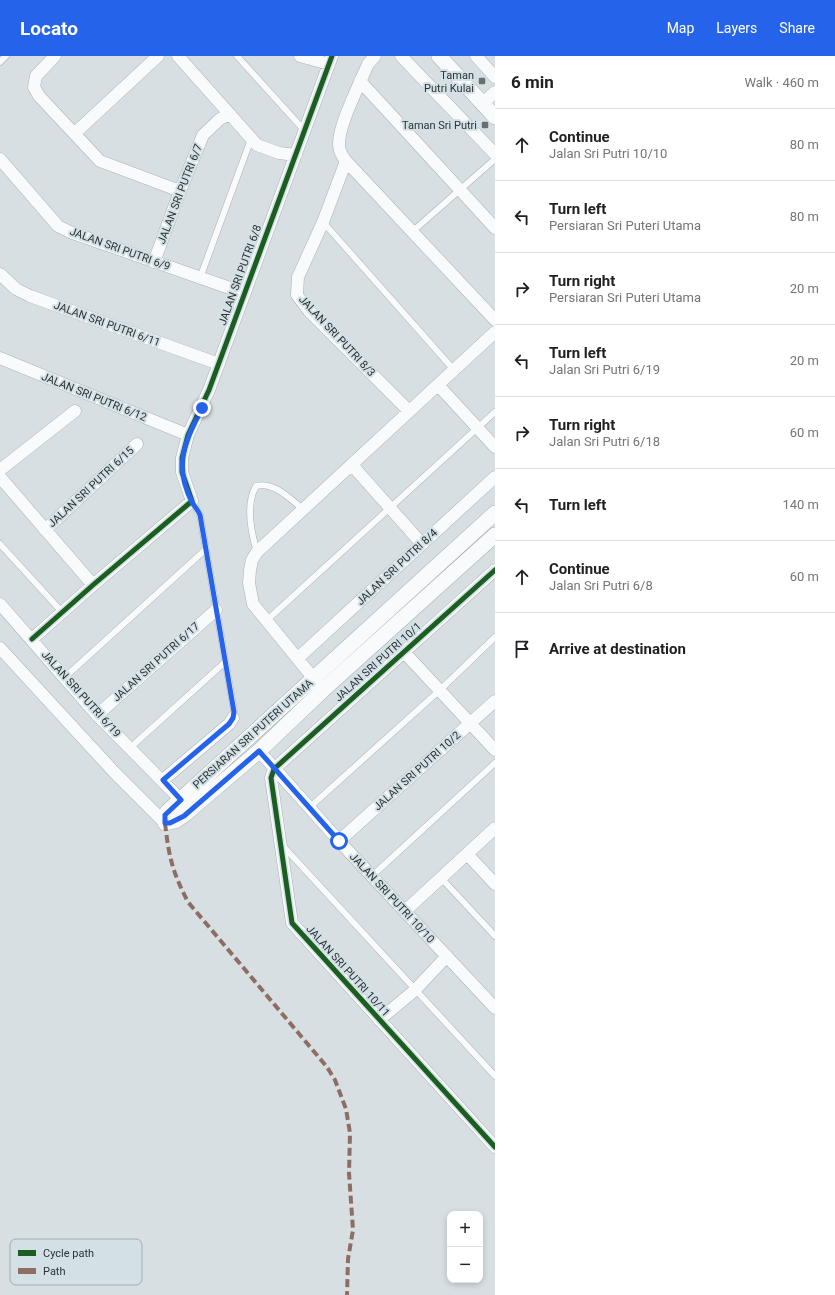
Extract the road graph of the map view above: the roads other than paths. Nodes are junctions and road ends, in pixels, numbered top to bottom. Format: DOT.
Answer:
graph roads {
  1 [pos="6,56"];
  2 [pos="55,56"];
  3 [pos="158,56"];
  4 [pos="178,56"];
  5 [pos="237,56"];
  6 [pos="300,56"];
  7 [pos="374,56"];
  8 [pos="401,56"];
  9 [pos="439,56"];
  10 [pos="476,56"];
  11 [pos="330,60"];
  12 [pos="0,62"];
  13 [pos="495,77"];
  14 [pos="360,81"];
  15 [pos="495,92"];
  16 [pos="483,103"];
  17 [pos="230,114"];
  18 [pos="495,117"];
  19 [pos="305,130"];
  20 [pos="75,133"];
  21 [pos="251,139"];
  22 [pos="296,154"];
  23 [pos="495,154"];
  24 [pos="0,159"];
  25 [pos="495,159"];
  26 [pos="346,161"];
  27 [pos="460,189"];
  28 [pos="180,191"];
  29 [pos="323,222"];
  30 [pos="495,228"];
  31 [pos="413,231"];
  32 [pos="154,262"];
  33 [pos="0,274"];
  34 [pos="200,278"];
  35 [pos="244,293"];
  36 [pos="495,320"];
  37 [pos="495,332"];
  38 [pos="0,358"];
  39 [pos="219,364"];
  40 [pos="454,370"];
  41 [pos="438,385"];
  42 [pos="75,411"];
  43 [pos="410,411"];
  44 [pos="495,412"];
  45 [pos="477,428"];
  46 [pos="188,435"];
  47 [pos="137,444"];
  48 [pos="495,448"];
  49 [pos="352,465"];
  50 [pos="0,470"];
  51 [pos="0,477"];
  52 [pos="495,477"];
  53 [pos="192,501"];
  54 [pos="390,507"];
  55 [pos="303,509"];
  56 [pos="495,513"];
  57 [pos="45,530"];
  58 [pos="495,535"];
  59 [pos="0,544"];
  60 [pos="422,544"];
  61 [pos="206,550"];
  62 [pos="257,552"];
  63 [pos="495,570"];
  64 [pos="93,585"];
  65 [pos="0,604"];
  66 [pos="216,610"];
  67 [pos="62,612"];
  68 [pos="266,621"];
  69 [pos="495,637"];
  70 [pos="32,639"];
  71 [pos="0,648"];
  72 [pos="404,652"];
  73 [pos="298,658"];
  74 [pos="224,663"];
  75 [pos="64,678"];
  76 [pos="318,684"];
  77 [pos="440,690"];
  78 [pos="495,701"];
  79 [pos="97,715"];
  80 [pos="233,718"];
  81 [pos="471,723"];
  82 [pos="131,747"];
  83 [pos="495,750"];
  84 [pos="259,751"];
  85 [pos="495,764"];
  86 [pos="274,769"];
  87 [pos="163,780"];
  88 [pos="181,800"];
  89 [pos="310,807"];
  90 [pos="165,823"];
  91 [pos="495,828"];
  92 [pos="339,841"];
  93 [pos="280,843"];
  94 [pos="468,855"];
  95 [pos="372,876"];
  96 [pos="442,879"];
  97 [pos="495,884"];
  98 [pos="405,911"];
  99 [pos="495,936"];
  100 [pos="448,956"];
  101 [pos="415,990"];
  102 [pos="495,1008"];
  103 [pos="379,1020"];
  104 [pos="495,1076"];
  105 [pos="494,1144"];
  1 -- 12 [label="lane"];
  2 -- 20 [label="street"];
  3 -- 20 [label="street"];
  4 -- 17 [label="street"];
  5 -- 19 [label="lane"];
  6 -- 11 [label="street"];
  7 -- 14 [label="street"];
  8 -- 23 [label="street"];
  9 -- 16 [label="street"];
  10 -- 13 [label="street"];
  11 -- 19 [label="street, JALAN SRI PUTRI 6/8"];
  14 -- 26 [label="street"];
  14 -- 27 [label="street"];
  15 -- 16 [label="street"];
  16 -- 18 [label="street"];
  17 -- 21 [label="street"];
  17 -- 28 [label="street, JALAN SRI PUTRI 6/7"];
  19 -- 22 [label="street, JALAN SRI PUTRI 6/8"];
  20 -- 28 [label="street"];
  21 -- 22 [label="street"];
  21 -- 34 [label="lane"];
  22 -- 35 [label="street, JALAN SRI PUTRI 6/8"];
  24 -- 32 [label="street, JALAN SRI PUTRI 6/9"];
  25 -- 27 [label="lane"];
  26 -- 29 [label="street, JALAN SRI PUTRI 8/3"];
  26 -- 31 [label="street"];
  27 -- 30 [label="street"];
  27 -- 31 [label="lane"];
  28 -- 32 [label="street, JALAN SRI PUTRI 6/7"];
  29 -- 40 [label="lane"];
  29 -- 43 [label="street, JALAN SRI PUTRI 8/3"];
  31 -- 36 [label="street"];
  32 -- 34 [label="street, JALAN SRI PUTRI 6/9"];
  33 -- 39 [label="street, JALAN SRI PUTRI 6/11"];
  34 -- 35 [label="street, JALAN SRI PUTRI 6/9"];
  35 -- 39 [label="street, JALAN SRI PUTRI 6/8"];
  37 -- 40 [label="street"];
  38 -- 46 [label="street, JALAN SRI PUTRI 6/12"];
  39 -- 46 [label="street, JALAN SRI PUTRI 6/8"];
  40 -- 41 [label="street"];
  41 -- 43 [label="street"];
  41 -- 45 [label="street"];
  42 -- 50 [label="street"];
  43 -- 49 [label="street"];
  44 -- 45 [label="lane"];
  45 -- 48 [label="street"];
  45 -- 54 [label="lane"];
  46 -- 53 [label="street, JALAN SRI PUTRI 6/8"];
  47 -- 57 [label="street, JALAN SRI PUTRI 6/15"];
  49 -- 54 [label="street"];
  49 -- 55 [label="street"];
  51 -- 57 [label="street"];
  52 -- 60 [label="street, JALAN SRI PUTRI 8/4"];
  53 -- 61 [label="lane"];
  53 -- 64 [label="street"];
  54 -- 60 [label="street"];
  54 -- 68 [label="lane"];
  55 -- 62 [label="street"];
  55 -- 62 [label="lane"];
  56 -- 76 [label="street, PERSIARAN SRI PUTERI UTAMA"];
  57 -- 64 [label="street"];
  58 -- 76 [label="street, PERSIARAN SRI PUTERI UTAMA"];
  59 -- 67 [label="lane"];
  60 -- 73 [label="street, JALAN SRI PUTRI 8/4"];
  61 -- 66 [label="lane"];
  61 -- 75 [label="lane"];
  62 -- 68 [label="street"];
  63 -- 72 [label="street, JALAN SRI PUTRI 10/1"];
  64 -- 67 [label="street"];
  65 -- 70 [label="street, JALAN SRI PUTRI 6/19"];
  66 -- 74 [label="lane"];
  66 -- 79 [label="street, JALAN SRI PUTRI 6/17"];
  67 -- 70 [label="street"];
  68 -- 73 [label="street"];
  69 -- 77 [label="lane"];
  70 -- 75 [label="street, JALAN SRI PUTRI 6/19"];
  71 -- 90 [label="street"];
  72 -- 77 [label="street"];
  72 -- 86 [label="street, JALAN SRI PUTRI 10/1"];
  73 -- 76 [label="street"];
  74 -- 80 [label="lane"];
  74 -- 82 [label="lane"];
  75 -- 79 [label="street, JALAN SRI PUTRI 6/19"];
  76 -- 84 [label="street, PERSIARAN SRI PUTERI UTAMA"];
  76 -- 88 [label="street, PERSIARAN SRI PUTERI UTAMA"];
  77 -- 81 [label="street"];
  77 -- 89 [label="lane"];
  78 -- 81 [label="street, JALAN SRI PUTRI 10/2"];
  79 -- 82 [label="street, JALAN SRI PUTRI 6/19"];
  80 -- 87 [label="street"];
  81 -- 83 [label="street"];
  81 -- 92 [label="street, JALAN SRI PUTRI 10/2"];
  82 -- 87 [label="street, JALAN SRI PUTRI 6/19"];
  84 -- 86 [label="street, JALAN SRI PUTRI 10/10"];
  84 -- 90 [label="street, PERSIARAN SRI PUTERI UTAMA"];
  85 -- 95 [label="lane"];
  86 -- 89 [label="street, JALAN SRI PUTRI 10/10"];
  86 -- 93 [label="street, JALAN SRI PUTRI 10/11"];
  87 -- 88 [label="street, JALAN SRI PUTRI 6/19"];
  88 -- 90 [label="street, PERSIARAN SRI PUTERI UTAMA"];
  89 -- 92 [label="street, JALAN SRI PUTRI 10/10"];
  91 -- 94 [label="street"];
  92 -- 95 [label="street, JALAN SRI PUTRI 10/10"];
  93 -- 101 [label="lane"];
  93 -- 103 [label="street, JALAN SRI PUTRI 10/11"];
  94 -- 96 [label="street"];
  94 -- 97 [label="street"];
  95 -- 98 [label="street, JALAN SRI PUTRI 10/10"];
  96 -- 98 [label="street"];
  96 -- 99 [label="lane"];
  98 -- 100 [label="street, JALAN SRI PUTRI 10/10"];
  100 -- 101 [label="street"];
  100 -- 102 [label="street, JALAN SRI PUTRI 10/10"];
  101 -- 103 [label="street"];
  101 -- 104 [label="lane"];
  103 -- 105 [label="street, JALAN SRI PUTRI 10/11"];
}
